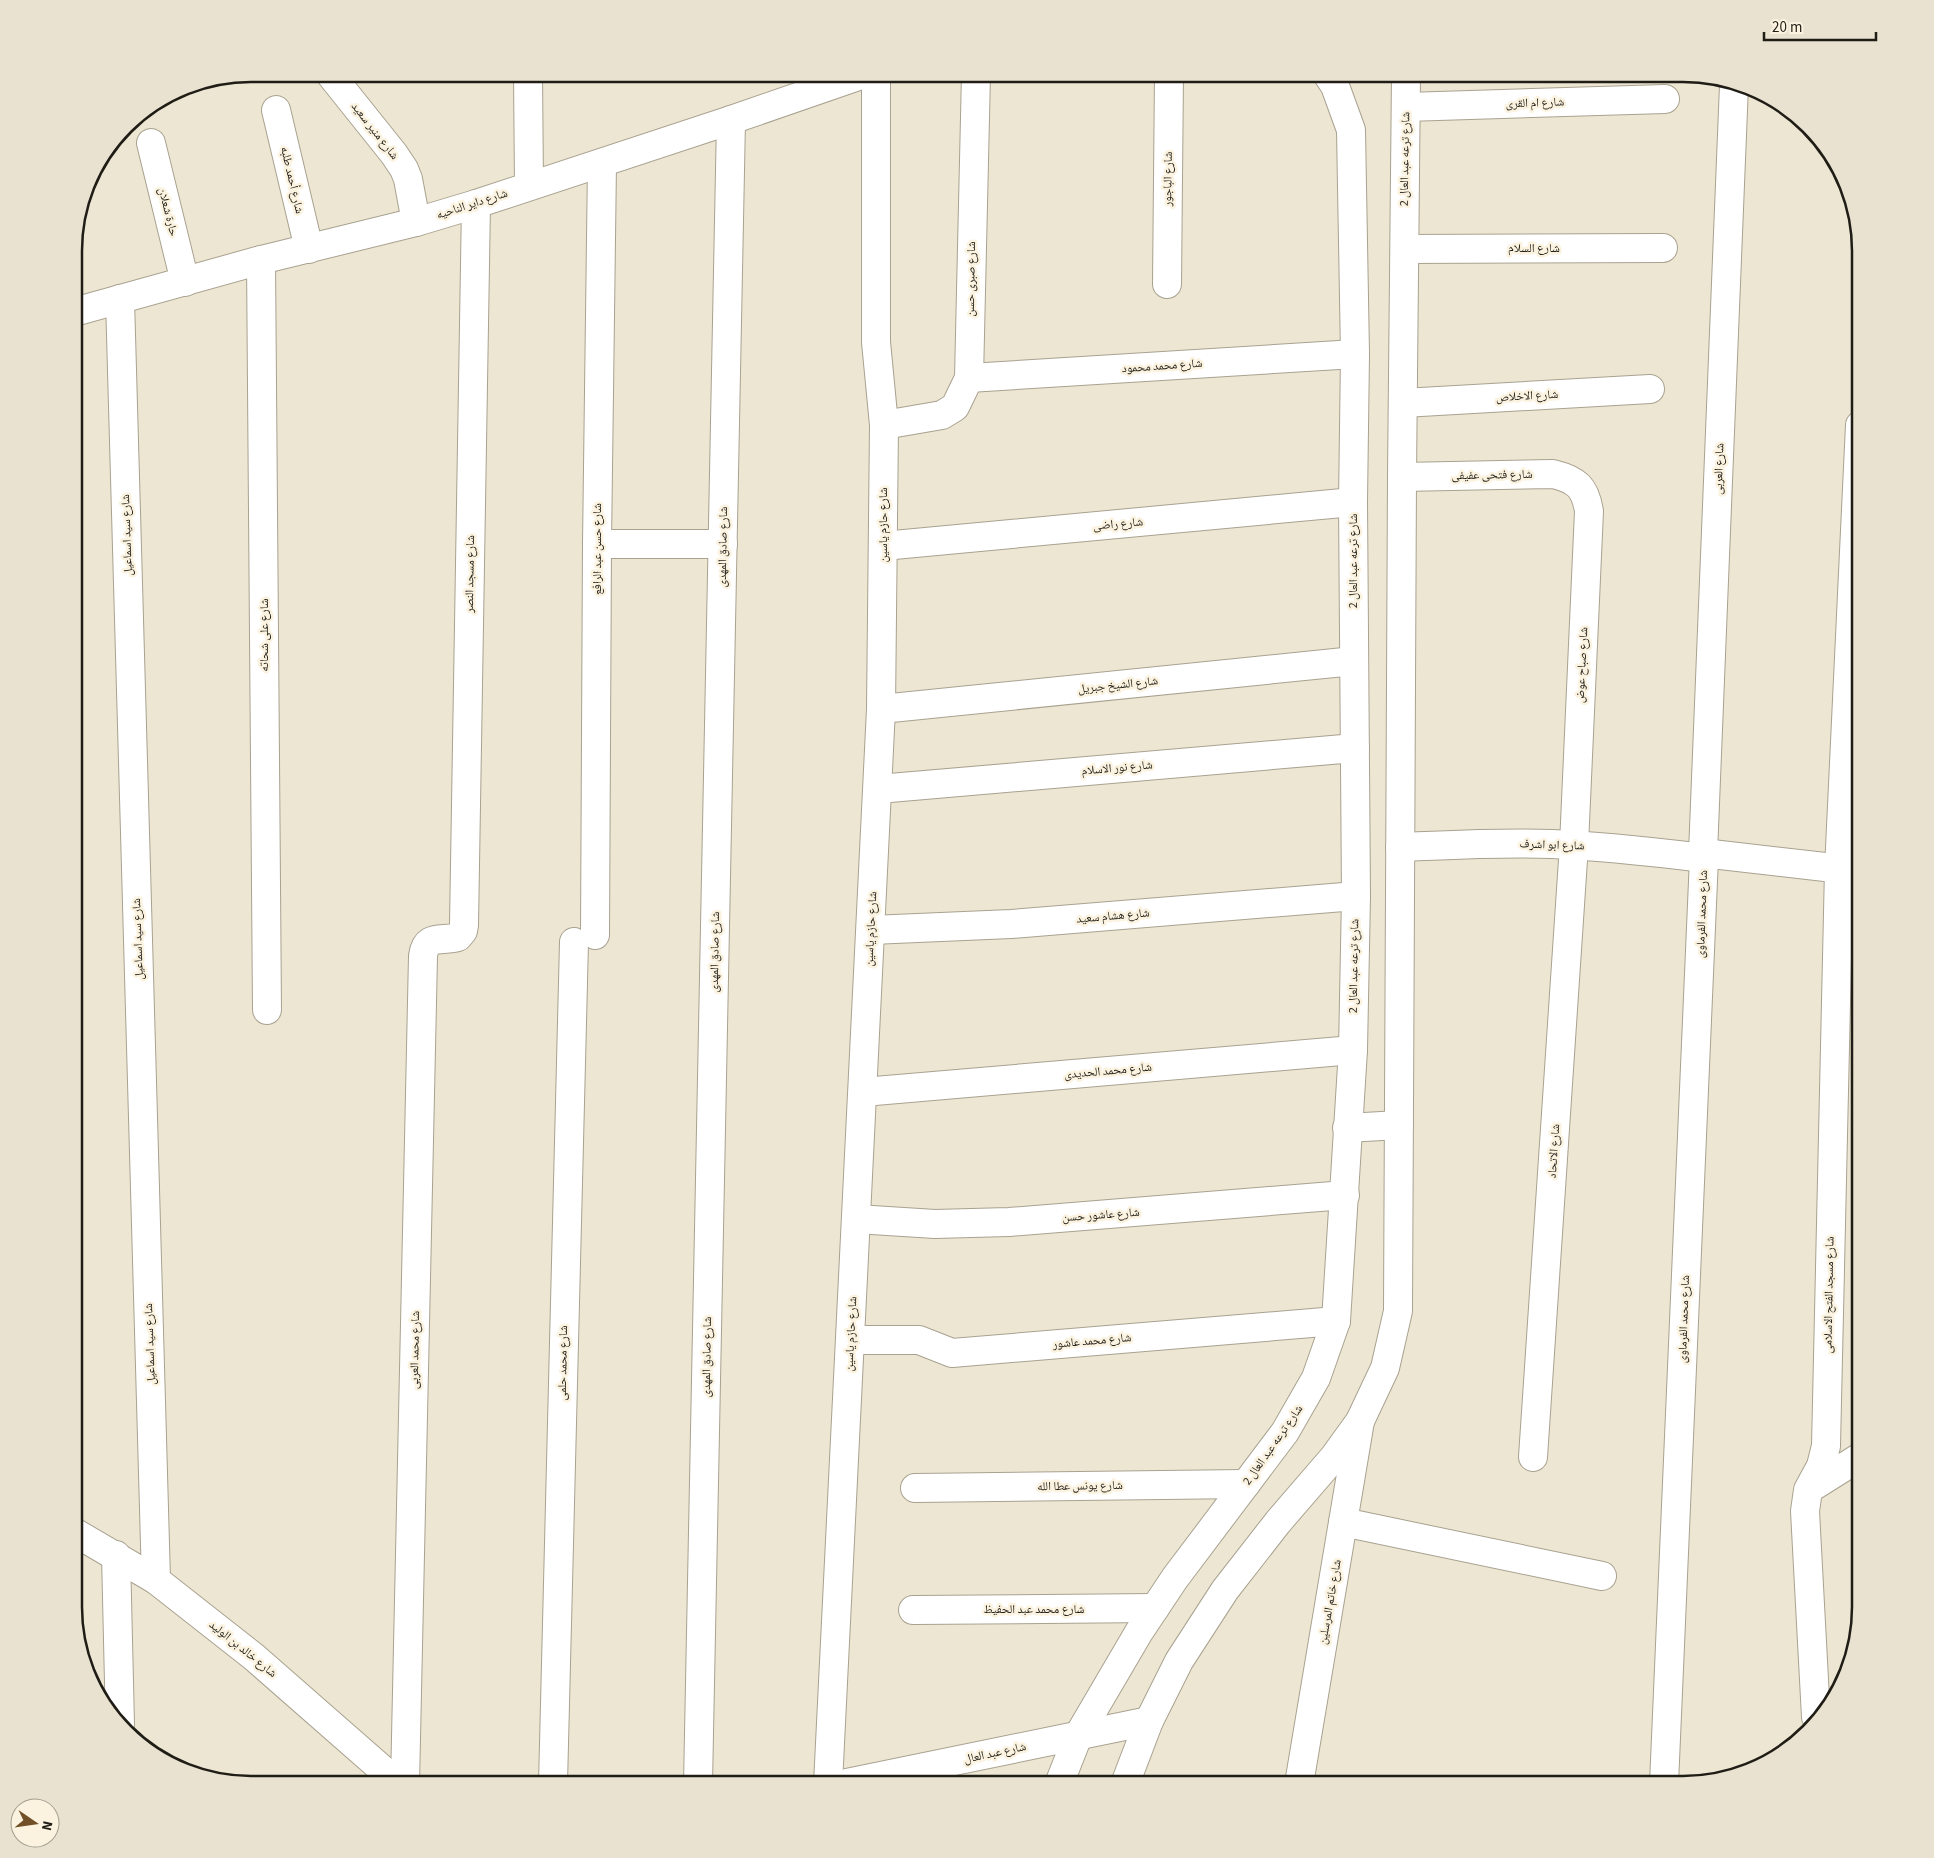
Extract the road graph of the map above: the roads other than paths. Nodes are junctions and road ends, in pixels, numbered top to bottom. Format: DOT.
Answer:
graph roads {
  1 [pos="976,82"];
  2 [pos="1169,82"];
  3 [pos="1333,82"];
  4 [pos="1406,82"];
  5 [pos="528,83"];
  6 [pos="839,83"];
  7 [pos="876,83"];
  8 [pos="350,86"];
  9 [pos="1734,91"];
  10 [pos="1665,99"];
  11 [pos="1406,108"];
  12 [pos="276,110"];
  13 [pos="731,120"];
  14 [pos="151,143"];
  15 [pos="602,163"];
  16 [pos="529,186"];
  17 [pos="476,204"];
  18 [pos="416,222"];
  19 [pos="1663,248"];
  20 [pos="309,249"];
  21 [pos="1404,249"];
  22 [pos="261,260"];
  23 [pos="184,282"];
  24 [pos="1167,284"];
  25 [pos="120,299"];
  26 [pos="83,309"];
  27 [pos="1355,354"];
  28 [pos="969,378"];
  29 [pos="1650,389"];
  30 [pos="1403,403"];
  31 [pos="884,425"];
  32 [pos="1402,478"];
  33 [pos="1580,486"];
  34 [pos="1353,502"];
  35 [pos="597,544"];
  36 [pos="723,544"];
  37 [pos="883,546"];
  38 [pos="1354,661"];
  39 [pos="882,709"];
  40 [pos="1355,748"];
  41 [pos="878,789"];
  42 [pos="1851,814"];
  43 [pos="1574,846"];
  44 [pos="1400,847"];
  45 [pos="1704,856"];
  46 [pos="1850,870"];
  47 [pos="1356,896"];
  48 [pos="871,930"];
  49 [pos="452,938"];
  50 [pos="585,939"];
  51 [pos="267,1010"];
  52 [pos="1353,1050"];
  53 [pos="863,1092"];
  54 [pos="1399,1125"];
  55 [pos="1347,1128"];
  56 [pos="1345,1195"];
  57 [pos="856,1219"];
  58 [pos="1336,1320"];
  59 [pos="850,1340"];
  60 [pos="1360,1421"];
  61 [pos="1533,1457"];
  62 [pos="1852,1462"];
  63 [pos="1246,1484"];
  64 [pos="915,1488"];
  65 [pos="1808,1490"];
  66 [pos="1343,1522"];
  67 [pos="83,1537"];
  68 [pos="116,1555"];
  69 [pos="1602,1576"];
  70 [pos="156,1580"];
  71 [pos="1155,1608"];
  72 [pos="913,1610"];
  73 [pos="1816,1711"];
  74 [pos="120,1712"];
  75 [pos="1149,1721"];
  76 [pos="1078,1736"];
  77 [pos="390,1776"];
  78 [pos="405,1776"];
  79 [pos="553,1776"];
  80 [pos="698,1776"];
  81 [pos="828,1776"];
  82 [pos="881,1776"];
  83 [pos="1062,1776"];
  84 [pos="1128,1776"];
  85 [pos="1300,1776"];
  86 [pos="1664,1776"];
  1 -- 28 [label="street, شارع صبرى حسن"];
  2 -- 24 [label="street, شارع الباجور"];
  3 -- 27 [label="street, شارع ترعه عبد العال 2"];
  4 -- 11 [label="street, شارع ترعه عبد العال 2"];
  5 -- 16 [label="street"];
  6 -- 13 [label="street, شارع داير الناحيه"];
  7 -- 31 [label="street, شارع حازم ياسين"];
  8 -- 18 [label="street, شارع منير سعيد"];
  9 -- 45 [label="street, شارع العربى"];
  10 -- 11 [label="street, شارع ام القرى"];
  11 -- 21 [label="street, شارع ترعه عبد العال 2"];
  12 -- 20 [label="street, شارع أحمد طلبه"];
  13 -- 15 [label="street, شارع داير الناحيه"];
  13 -- 36 [label="street, شارع صادق المهدى"];
  14 -- 23 [label="street, حارة شعلان"];
  15 -- 16 [label="street, شارع داير الناحيه"];
  15 -- 35 [label="street, شارع حسن عبد الرافع"];
  16 -- 17 [label="street, شارع داير الناحيه"];
  17 -- 18 [label="street, شارع داير الناحيه"];
  17 -- 49 [label="street, شارع مسجد النصر"];
  18 -- 20 [label="street, شارع داير الناحيه"];
  19 -- 21 [label="street, شارع السلام"];
  20 -- 22 [label="street, شارع داير الناحيه"];
  21 -- 30 [label="street, شارع ترعه عبد العال 2"];
  22 -- 23 [label="street, شارع داير الناحيه"];
  22 -- 51 [label="street, شارع على شحاته"];
  23 -- 25 [label="street, شارع داير الناحيه"];
  25 -- 26 [label="street, شارع داير الناحيه"];
  25 -- 70 [label="street, شارع سيد اسماعيل"];
  27 -- 28 [label="street, شارع محمد محمود"];
  27 -- 34 [label="street, شارع ترعه عبد العال 2"];
  28 -- 31 [label="street, شارع صبرى حسن"];
  29 -- 30 [label="street, شارع الاخلاص"];
  30 -- 32 [label="street, شارع ترعه عبد العال 2"];
  31 -- 37 [label="street, شارع حازم ياسين"];
  32 -- 33 [label="street, شارع فتحى عفيفى"];
  32 -- 44 [label="street, شارع ترعه عبد العال 2"];
  33 -- 43 [label="street, شارع صباح عوض"];
  34 -- 37 [label="street, شارع راضى"];
  34 -- 38 [label="street, شارع ترعه عبد العال 2"];
  35 -- 36 [label="street"];
  35 -- 50 [label="street, شارع حسن عبد الرافع"];
  36 -- 80 [label="street, شارع صادق المهدى"];
  37 -- 39 [label="street, شارع حازم ياسين"];
  38 -- 39 [label="street, شارع الشيخ جبريل"];
  38 -- 40 [label="street, شارع ترعه عبد العال 2"];
  39 -- 41 [label="street, شارع حازم ياسين"];
  40 -- 41 [label="street, شارع نور الاسلام"];
  40 -- 47 [label="street, شارع ترعه عبد العال 2"];
  41 -- 48 [label="street, شارع حازم ياسين"];
  42 -- 46 [label="street, شارع مسجد الفتح الاسلامى"];
  43 -- 44 [label="street, شارع ابو اشرف"];
  43 -- 45 [label="street, شارع ابو اشرف"];
  43 -- 61 [label="street, شارع الاتحاد"];
  44 -- 54 [label="street, شارع ترعه عبد العال 2"];
  45 -- 46 [label="street, شارع ابو اشرف"];
  45 -- 86 [label="street, شارع محمد الفرماوى"];
  46 -- 65 [label="street, شارع مسجد الفتح الاسلامى"];
  47 -- 48 [label="street, شارع هشام سعيد"];
  47 -- 52 [label="street, شارع ترعه عبد العال 2"];
  48 -- 53 [label="street, شارع حازم ياسين"];
  49 -- 78 [label="street, شارع محمد العربى"];
  50 -- 79 [label="street, شارع محمد حلمى"];
  52 -- 53 [label="street, شارع محمد الحديدى"];
  52 -- 55 [label="street, شارع ترعه عبد العال 2"];
  53 -- 57 [label="street, شارع حازم ياسين"];
  54 -- 55 [label="street"];
  54 -- 60 [label="street, شارع ترعه عبد العال 2"];
  55 -- 56 [label="street, شارع ترعه عبد العال 2"];
  56 -- 57 [label="street, شارع عاشور حسن"];
  56 -- 58 [label="street, شارع ترعه عبد العال 2"];
  57 -- 59 [label="street, شارع حازم ياسين"];
  58 -- 59 [label="street, شارع محمد عاشور"];
  58 -- 63 [label="street, شارع ترعه عبد العال 2"];
  59 -- 81 [label="street, شارع حازم ياسين"];
  60 -- 66 [label="street, شارع خاتم المرسلين"];
  60 -- 75 [label="street, شارع ترعه عبد العال 2"];
  62 -- 65 [label="street"];
  63 -- 64 [label="street, شارع يونس عطا الله"];
  63 -- 71 [label="street, شارع ترعه عبد العال 2"];
  65 -- 73 [label="street, شارع مسجد الفتح الاسلامى"];
  66 -- 69 [label="street"];
  66 -- 85 [label="street, شارع خاتم المرسلين"];
  67 -- 68 [label="street, شارع خالد بن الوليد"];
  68 -- 70 [label="street, شارع خالد بن الوليد"];
  68 -- 74 [label="street"];
  70 -- 77 [label="street, شارع خالد بن الوليد"];
  71 -- 72 [label="street, شارع محمد عبد الحفيظ"];
  71 -- 76 [label="street, شارع ترعه عبد العال 2"];
  75 -- 76 [label="street, شارع عبد العال"];
  75 -- 84 [label="street, شارع ترعه عبد العال 2"];
  76 -- 82 [label="street, شارع عبد العال"];
  76 -- 83 [label="street, شارع ترعه عبد العال 2"];
}
